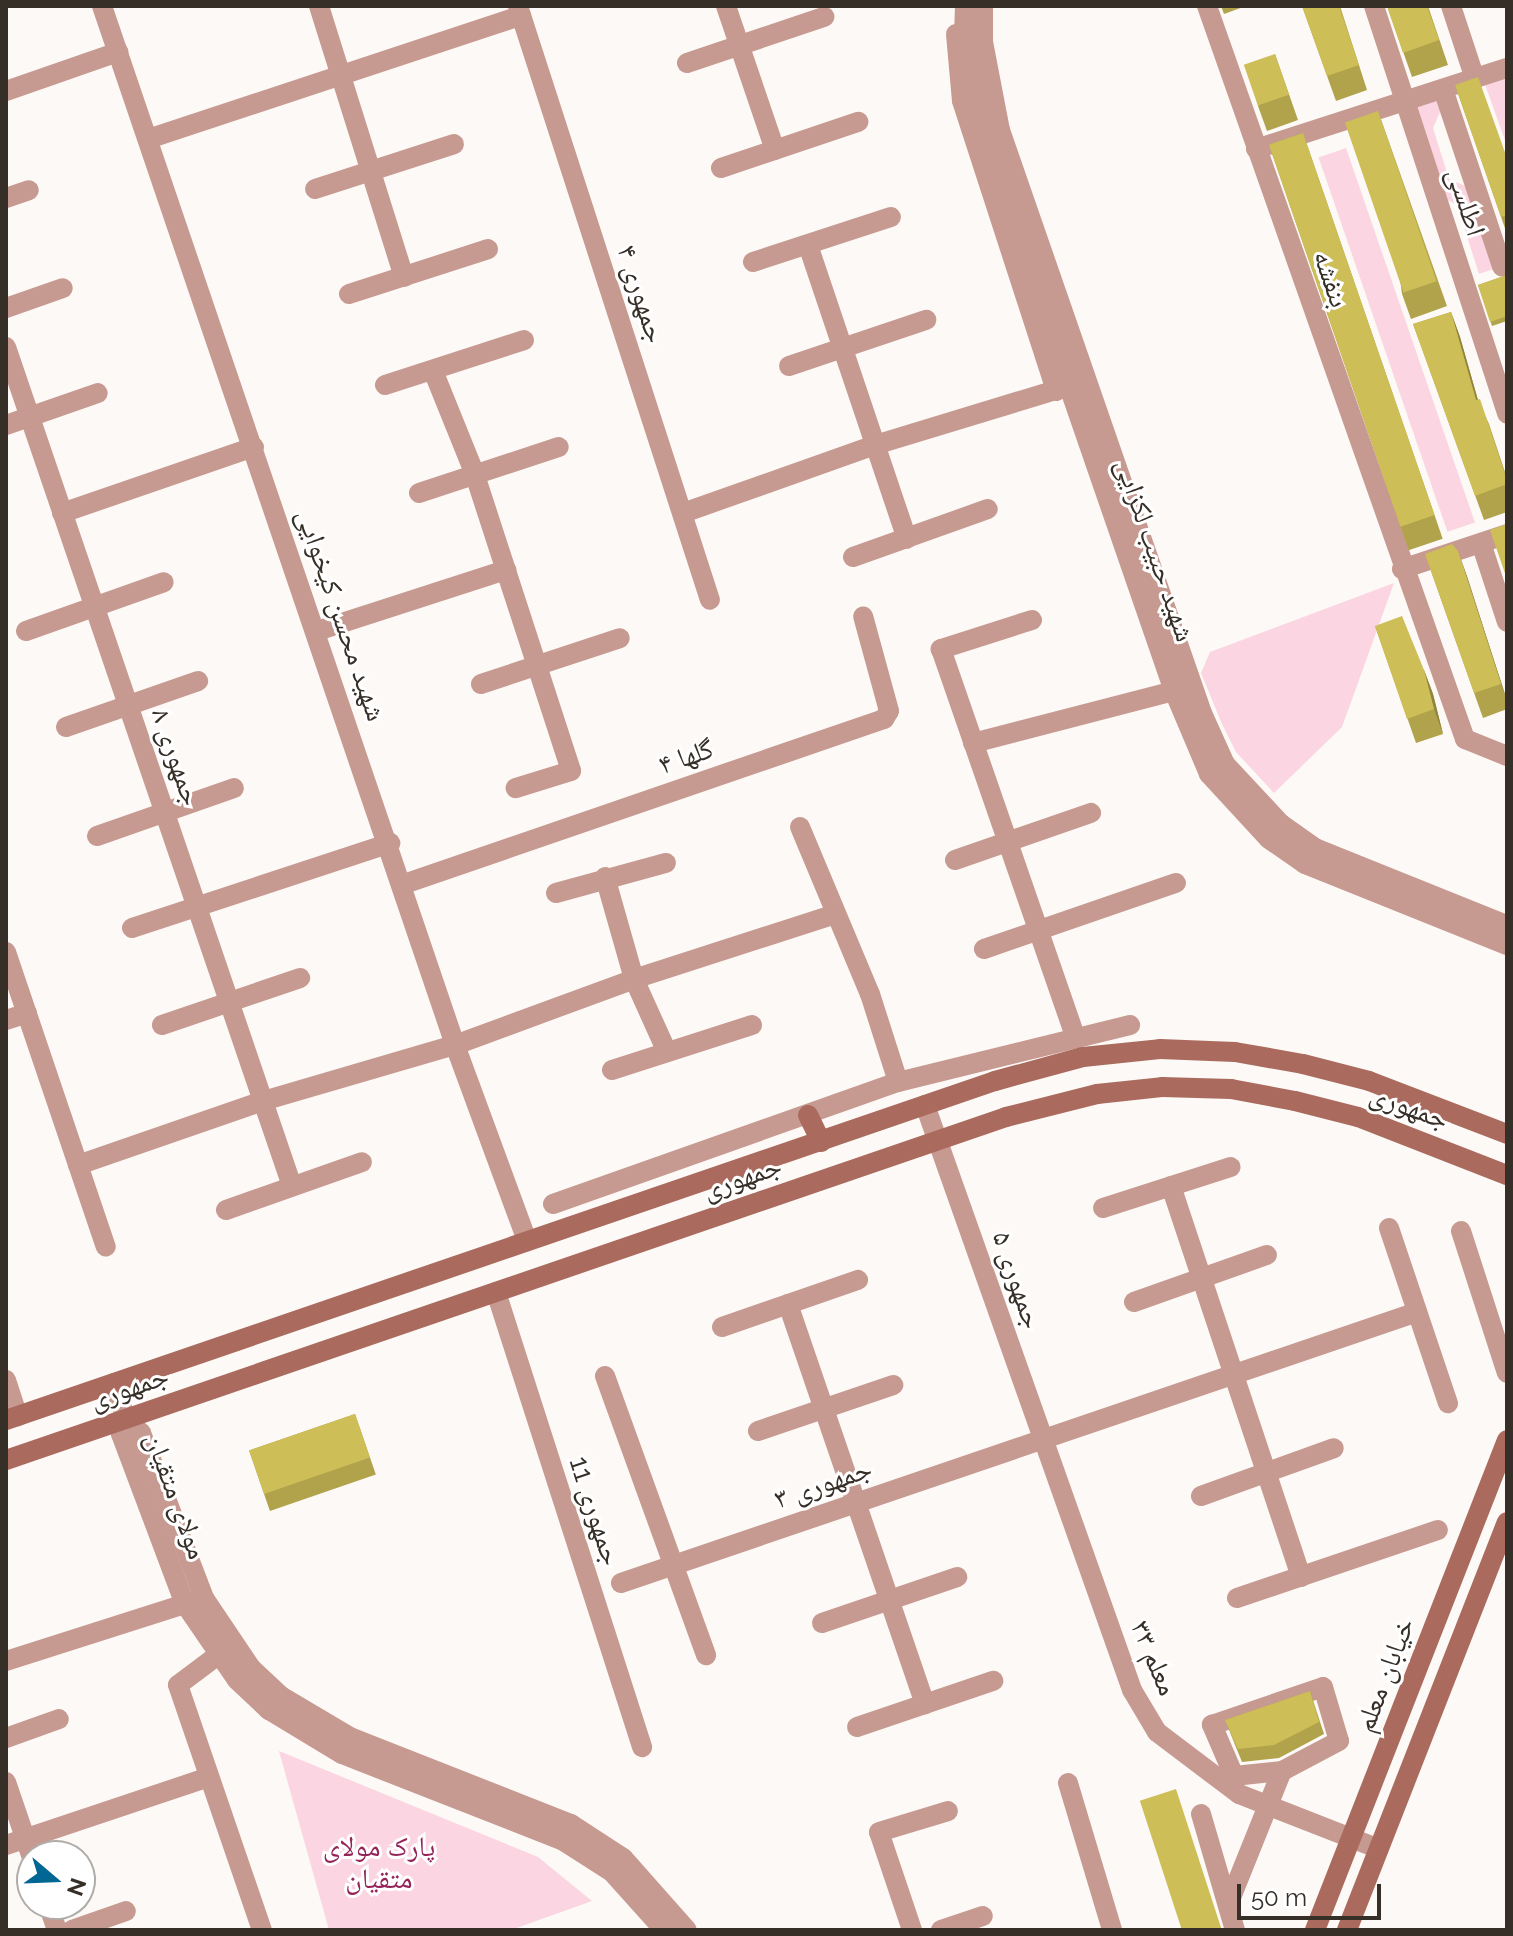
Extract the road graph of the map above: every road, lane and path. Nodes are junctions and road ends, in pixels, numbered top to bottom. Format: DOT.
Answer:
graph roads {
  1 [pos="102,6"];
  2 [pos="319,6"];
  3 [pos="726,6"];
  4 [pos="956,6"];
  5 [pos="965,6"];
  6 [pos="983,6"];
  7 [pos="1207,6"];
  8 [pos="1374,6"];
  9 [pos="1451,6"];
  10 [pos="519,11"];
  11 [pos="824,17"];
  12 [pos="740,46"];
  13 [pos="118,52"];
  14 [pos="687,63"];
  15 [pos="1507,68"];
  16 [pos="342,74"];
  17 [pos="1475,79"];
  18 [pos="1443,89"];
  19 [pos="6,91"];
  20 [pos="1404,102"];
  21 [pos="858,122"];
  22 [pos="148,139"];
  23 [pos="454,144"];
  24 [pos="1256,149"];
  25 [pos="775,150"];
  26 [pos="721,168"];
  27 [pos="372,173"];
  28 [pos="315,189"];
  29 [pos="29,190"];
  30 [pos="6,198"];
  31 [pos="891,217"];
  32 [pos="808,245"];
  33 [pos="488,249"];
  34 [pos="753,262"];
  35 [pos="1502,266"];
  36 [pos="404,277"];
  37 [pos="63,288"];
  38 [pos="349,294"];
  39 [pos="6,308"];
  40 [pos="926,320"];
  41 [pos="524,340"];
  42 [pos="6,347"];
  43 [pos="843,349"];
  44 [pos="789,366"];
  45 [pos="434,373"];
  46 [pos="385,385"];
  47 [pos="1071,386"];
  48 [pos="98,393"];
  49 [pos="1507,414"];
  50 [pos="30,417"];
  51 [pos="6,425"];
  52 [pos="875,445"];
  53 [pos="254,447"];
  54 [pos="559,447"];
  55 [pos="474,472"];
  56 [pos="419,493"];
  57 [pos="988,509"];
  58 [pos="62,513"];
  59 [pos="683,513"];
  60 [pos="1507,534"];
  61 [pos="907,539"];
  62 [pos="1481,543"];
  63 [pos="853,557"];
  64 [pos="1402,569"];
  65 [pos="506,570"];
  66 [pos="164,582"];
  67 [pos="710,600"];
  68 [pos="95,607"];
  69 [pos="863,616"];
  70 [pos="1032,620"];
  71 [pos="1507,622"];
  72 [pos="26,631"];
  73 [pos="317,631"];
  74 [pos="620,638"];
  75 [pos="1172,656"];
  76 [pos="540,663"];
  77 [pos="198,681"];
  78 [pos="481,684"];
  79 [pos="1174,691"];
  80 [pos="128,705"];
  81 [pos="66,727"];
  82 [pos="973,743"];
  83 [pos="1507,756"];
  84 [pos="234,788"];
  85 [pos="516,788"];
  86 [pos="165,812"];
  87 [pos="1091,813"];
  88 [pos="800,827"];
  89 [pos="97,836"];
  90 [pos="1006,842"];
  91 [pos="390,843"];
  92 [pos="955,860"];
  93 [pos="666,863"];
  94 [pos="605,877"];
  95 [pos="1176,883"];
  96 [pos="404,884"];
  97 [pos="556,893"];
  98 [pos="197,907"];
  99 [pos="835,914"];
  100 [pos="1507,925"];
  101 [pos="132,928"];
  102 [pos="1035,930"];
  103 [pos="1507,945"];
  104 [pos="984,949"];
  105 [pos="6,952"];
  106 [pos="300,978"];
  107 [pos="634,979"];
  108 [pos="230,1002"];
  109 [pos="27,1013"];
  110 [pos="6,1020"];
  111 [pos="162,1025"];
  112 [pos="752,1025"];
  113 [pos="1130,1025"];
  114 [pos="1075,1036"];
  115 [pos="455,1045"];
  116 [pos="667,1052"];
  117 [pos="612,1070"];
  118 [pos="898,1082"];
  119 [pos="263,1101"];
  120 [pos="925,1105"];
  121 [pos="808,1115"];
  122 [pos="1507,1134"];
  123 [pos="939,1140"];
  124 [pos="821,1142"];
  125 [pos="362,1162"];
  126 [pos="78,1165"];
  127 [pos="1231,1167"];
  128 [pos="1507,1175"];
  129 [pos="292,1186"];
  130 [pos="1171,1186"];
  131 [pos="553,1204"];
  132 [pos="1103,1208"];
  133 [pos="226,1210"];
  134 [pos="1389,1228"];
  135 [pos="1461,1231"];
  136 [pos="527,1241"];
  137 [pos="106,1247"];
  138 [pos="1267,1255"];
  139 [pos="1202,1278"];
  140 [pos="858,1280"];
  141 [pos="496,1292"];
  142 [pos="1134,1302"];
  143 [pos="788,1304"];
  144 [pos="1417,1312"];
  145 [pos="722,1327"];
  146 [pos="1507,1373"];
  147 [pos="1234,1374"];
  148 [pos="605,1376"];
  149 [pos="6,1380"];
  150 [pos="114,1383"];
  151 [pos="893,1385"];
  152 [pos="1448,1403"];
  153 [pos="824,1409"];
  154 [pos="12,1418"];
  155 [pos="126,1419"];
  156 [pos="758,1431"];
  157 [pos="1043,1439"];
  158 [pos="1507,1440"];
  159 [pos="1334,1448"];
  160 [pos="6,1460"];
  161 [pos="1266,1472"];
  162 [pos="1201,1496"];
  163 [pos="856,1503"];
  164 [pos="1507,1522"];
  165 [pos="1438,1530"];
  166 [pos="673,1565"];
  167 [pos="957,1577"];
  168 [pos="1301,1577"];
  169 [pos="621,1583"];
  170 [pos="1237,1598"];
  171 [pos="890,1600"];
  172 [pos="194,1601"];
  173 [pos="822,1623"];
  174 [pos="218,1655"];
  175 [pos="706,1655"];
  176 [pos="6,1661"];
  177 [pos="993,1681"];
  178 [pos="925,1704"];
  179 [pos="59,1719"];
  180 [pos="857,1727"];
  181 [pos="6,1738"];
  182 [pos="642,1747"];
  183 [pos="1282,1771"];
  184 [pos="209,1777"];
  185 [pos="6,1782"];
  186 [pos="1068,1783"];
  187 [pos="1271,1806"];
  188 [pos="948,1811"];
  189 [pos="1201,1814"];
  190 [pos="1351,1838"];
  191 [pos="19,1840"];
  192 [pos="40,1840"];
  193 [pos="1379,1849"];
  194 [pos="1228,1905"];
  195 [pos="126,1911"];
  196 [pos="983,1916"];
  197 [pos="72,1930"];
  198 [pos="262,1930"];
  199 [pos="664,1930"];
  200 [pos="687,1930"];
  201 [pos="912,1930"];
  202 [pos="941,1930"];
  203 [pos="1112,1930"];
  204 [pos="1235,1930"];
  205 [pos="1315,1930"];
  206 [pos="1347,1930"];
  1 -- 13 [label="street, شهید محسن کیخوایی"];
  2 -- 16 [label="street"];
  3 -- 12 [label="street"];
  4 -- 47 [label="street"];
  5 -- 47 [label="street, شهید حبیب لکزایی"];
  6 -- 47 [label="street, شهید حبیب لکزایی"];
  7 -- 24 [label="street, بنفشه"];
  8 -- 20 [label="street, اطلسی"];
  9 -- 17 [label="street"];
  10 -- 16 [label="street"];
  10 -- 59 [label="street, جمهوری ۴"];
  11 -- 12 [label="street"];
  12 -- 14 [label="street"];
  12 -- 25 [label="street"];
  13 -- 19 [label="street"];
  13 -- 22 [label="street, شهید محسن کیخوایی"];
  15 -- 17 [label="street"];
  16 -- 22 [label="street"];
  16 -- 27 [label="street"];
  17 -- 18 [label="street"];
  18 -- 20 [label="street"];
  18 -- 35 [label="street"];
  20 -- 24 [label="street"];
  20 -- 49 [label="street, اطلسی"];
  21 -- 25 [label="street"];
  22 -- 53 [label="street, شهید محسن کیخوایی"];
  23 -- 27 [label="street"];
  24 -- 64 [label="street, بنفشه"];
  25 -- 26 [label="street"];
  27 -- 28 [label="street"];
  27 -- 36 [label="street"];
  29 -- 30 [label="street"];
  31 -- 32 [label="street"];
  32 -- 34 [label="street"];
  32 -- 43 [label="street"];
  33 -- 36 [label="street"];
  36 -- 38 [label="street"];
  37 -- 39 [label="street"];
  40 -- 43 [label="street"];
  41 -- 45 [label="street"];
  42 -- 50 [label="street, جمهوری ۸"];
  43 -- 44 [label="street"];
  43 -- 52 [label="street"];
  45 -- 46 [label="street"];
  45 -- 55 [label="street"];
  47 -- 52 [label="street"];
  47 -- 75 [label="street, شهید حبیب لکزایی"];
  48 -- 50 [label="street"];
  50 -- 51 [label="street"];
  50 -- 58 [label="street, جمهوری ۸"];
  52 -- 59 [label="street"];
  52 -- 61 [label="street"];
  53 -- 58 [label="street"];
  53 -- 73 [label="street, شهید محسن کیخوایی"];
  54 -- 55 [label="street"];
  55 -- 56 [label="street"];
  55 -- 65 [label="street"];
  57 -- 61 [label="street"];
  58 -- 68 [label="street, جمهوری ۸"];
  59 -- 67 [label="street, جمهوری ۴"];
  60 -- 62 [label="street"];
  61 -- 63 [label="street"];
  62 -- 64 [label="street"];
  62 -- 71 [label="street"];
  64 -- 83 [label="street, بنفشه"];
  65 -- 73 [label="street"];
  65 -- 76 [label="street"];
  66 -- 68 [label="street"];
  68 -- 72 [label="street"];
  68 -- 80 [label="street, جمهوری ۸"];
  69 -- 96 [label="street, گلها ۴"];
  70 -- 82 [label="street"];
  73 -- 91 [label="street, شهید محسن کیخوایی"];
  74 -- 76 [label="street"];
  75 -- 79 [label="street, شهید حبیب لکزایی"];
  75 -- 100 [label="street, شهید حبیب لکزایی"];
  76 -- 78 [label="street"];
  76 -- 85 [label="street"];
  77 -- 80 [label="street"];
  79 -- 82 [label="street"];
  79 -- 103 [label="street, شهید حبیب لکزایی"];
  80 -- 81 [label="street"];
  80 -- 86 [label="street, جمهوری ۸"];
  82 -- 90 [label="street"];
  84 -- 86 [label="street"];
  86 -- 89 [label="street"];
  86 -- 98 [label="street, جمهوری ۸"];
  87 -- 90 [label="street"];
  88 -- 99 [label="street"];
  90 -- 92 [label="street"];
  90 -- 102 [label="street"];
  91 -- 96 [label="street, شهید محسن کیخوایی"];
  91 -- 98 [label="street"];
  93 -- 94 [label="street"];
  94 -- 97 [label="street"];
  94 -- 107 [label="street"];
  95 -- 102 [label="street"];
  96 -- 115 [label="street, شهید محسن کیخوایی"];
  98 -- 101 [label="street"];
  98 -- 108 [label="street, جمهوری ۸"];
  99 -- 107 [label="street"];
  99 -- 118 [label="street"];
  102 -- 104 [label="street"];
  102 -- 114 [label="street"];
  105 -- 109 [label="street"];
  106 -- 108 [label="street"];
  107 -- 115 [label="street"];
  107 -- 116 [label="street"];
  108 -- 111 [label="street"];
  108 -- 119 [label="street, جمهوری ۸"];
  109 -- 110 [label="street"];
  109 -- 126 [label="street"];
  112 -- 116 [label="street"];
  113 -- 114 [label="street"];
  114 -- 118 [label="street"];
  115 -- 119 [label="street"];
  115 -- 136 [label="street, شهید محسن کیخوایی"];
  116 -- 117 [label="street"];
  118 -- 121 [label="street"];
  119 -- 126 [label="street"];
  119 -- 129 [label="street, جمهوری ۸"];
  120 -- 122 [label="main road, جمهوری"];
  120 -- 123 [label="street, جمهوری ۵"];
  120 -- 124 [label="main road, جمهوری"];
  121 -- 124 [label="main road"];
  121 -- 131 [label="street"];
  123 -- 128 [label="main road, جمهوری"];
  123 -- 141 [label="main road, جمهوری"];
  123 -- 157 [label="street, جمهوری ۵"];
  124 -- 136 [label="main road, جمهوری"];
  125 -- 129 [label="street"];
  126 -- 137 [label="street"];
  127 -- 130 [label="street"];
  129 -- 133 [label="street"];
  130 -- 132 [label="street"];
  130 -- 139 [label="street"];
  134 -- 144 [label="street"];
  135 -- 146 [label="street"];
  136 -- 150 [label="main road, جمهوری"];
  138 -- 139 [label="street"];
  139 -- 142 [label="street"];
  139 -- 147 [label="street"];
  140 -- 143 [label="street"];
  141 -- 155 [label="main road, جمهوری"];
  141 -- 182 [label="street, جمهوری 11"];
  143 -- 145 [label="street"];
  143 -- 153 [label="street"];
  144 -- 147 [label="street, جمهوری ۳"];
  144 -- 152 [label="street"];
  147 -- 157 [label="street, جمهوری ۳"];
  147 -- 161 [label="street"];
  148 -- 166 [label="street"];
  149 -- 154 [label="street"];
  150 -- 154 [label="main road, جمهوری"];
  150 -- 155 [label="street, مولای متقیان"];
  151 -- 153 [label="street"];
  153 -- 156 [label="street"];
  153 -- 163 [label="street"];
  155 -- 160 [label="main road, جمهوری"];
  155 -- 172 [label="street, مولای متقیان"];
  157 -- 163 [label="street, جمهوری ۳"];
  157 -- 187 [label="street, معلم ۳۳"];
  158 -- 190 [label="main road, خیابان معلم"];
  159 -- 161 [label="street"];
  161 -- 162 [label="street"];
  161 -- 168 [label="street"];
  163 -- 166 [label="street, جمهوری ۳"];
  163 -- 171 [label="street"];
  164 -- 193 [label="main road, خیابان معلم"];
  165 -- 168 [label="street"];
  166 -- 169 [label="street, جمهوری ۳"];
  166 -- 175 [label="street"];
  167 -- 171 [label="street"];
  168 -- 170 [label="street"];
  171 -- 173 [label="street"];
  171 -- 178 [label="street"];
  172 -- 174 [label="street, مولای متقیان"];
  172 -- 176 [label="street"];
  172 -- 200 [label="street, مولای متقیان"];
  174 -- 184 [label="street"];
  174 -- 199 [label="street, مولای متقیان"];
  177 -- 178 [label="street"];
  178 -- 180 [label="street"];
  179 -- 181 [label="street"];
  183 -- 183 [label="street"];
  183 -- 187 [label="street"];
  184 -- 192 [label="street"];
  184 -- 198 [label="street"];
  185 -- 191 [label="street"];
  186 -- 203 [label="street"];
  187 -- 190 [label="street, معلم ۳۳"];
  187 -- 194 [label="street"];
  188 -- 201 [label="street"];
  189 -- 194 [label="street"];
  190 -- 193 [label="street, معلم ۳۳"];
  190 -- 205 [label="main road, خیابان معلم"];
  193 -- 206 [label="main road, خیابان معلم"];
  194 -- 204 [label="street"];
  195 -- 197 [label="street"];
  196 -- 202 [label="street"];
}
